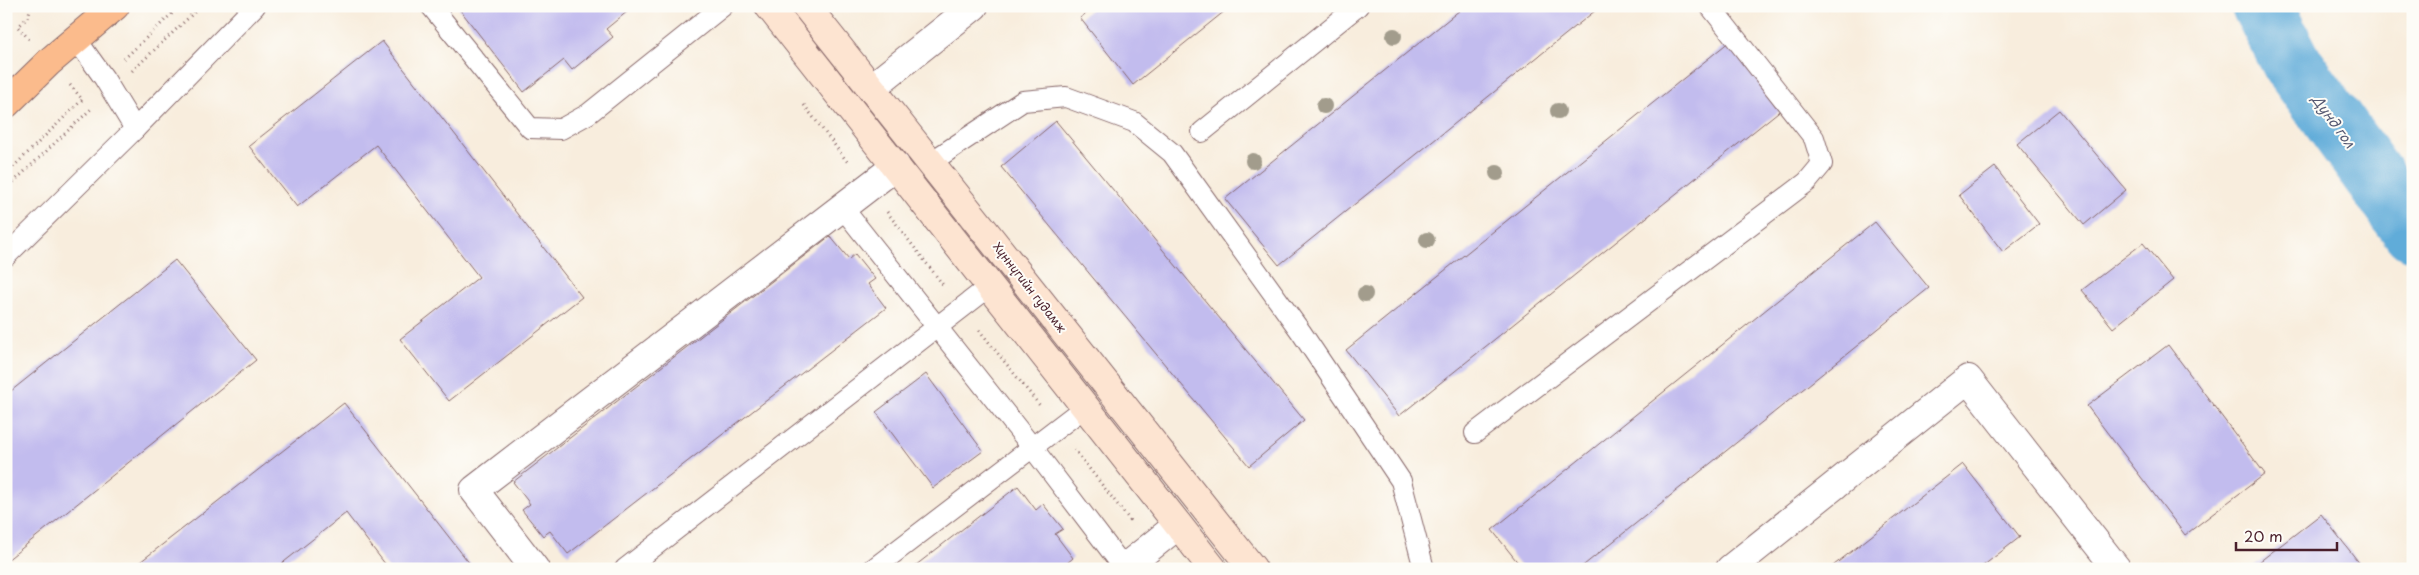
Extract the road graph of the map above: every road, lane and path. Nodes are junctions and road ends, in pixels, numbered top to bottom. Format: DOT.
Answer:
graph roads {
  1 [pos="115,6"];
  2 [pos="255,6"];
  3 [pos="431,6"];
  4 [pos="723,6"];
  5 [pos="769,6"];
  6 [pos="806,6"];
  7 [pos="974,6"];
  8 [pos="1358,6"];
  9 [pos="1710,6"];
  10 [pos="76,39"];
  11 [pos="871,88"];
  12 [pos="6,104"];
  13 [pos="135,129"];
  14 [pos="1202,132"];
  15 [pos="931,162"];
  16 [pos="896,166"];
  17 [pos="842,207"];
  18 [pos="6,256"];
  19 [pos="990,286"];
  20 [pos="938,328"];
  21 [pos="1085,407"];
  22 [pos="1475,433"];
  23 [pos="1032,447"];
  24 [pos="1178,526"];
  25 [pos="1208,567"];
  26 [pos="535,569"];
  27 [pos="625,569"];
  28 [pos="873,569"];
  29 [pos="1124,569"];
  30 [pos="1253,569"];
  31 [pos="1424,569"];
  32 [pos="1730,569"];
  33 [pos="2117,569"];
  1 -- 10 [label="main road"];
  2 -- 13 [label="lane"];
  3 -- 4 [label="lane"];
  5 -- 16 [label="main road"];
  6 -- 11 [label="main road, Хүннүгийн гудамж"];
  7 -- 11 [label="street"];
  8 -- 14 [label="lane"];
  9 -- 22 [label="lane"];
  10 -- 12 [label="main road"];
  10 -- 13 [label="lane"];
  11 -- 15 [label="main road, Хүннүгийн гудамж"];
  13 -- 18 [label="lane"];
  15 -- 30 [label="main road, Хүннүгийн гудамж"];
  15 -- 31 [label="lane"];
  16 -- 17 [label="street"];
  16 -- 19 [label="main road"];
  17 -- 20 [label="lane"];
  17 -- 26 [label="street"];
  19 -- 20 [label="lane"];
  19 -- 21 [label="main road"];
  20 -- 23 [label="lane"];
  20 -- 27 [label="lane"];
  21 -- 23 [label="lane"];
  21 -- 24 [label="main road"];
  23 -- 28 [label="lane"];
  23 -- 29 [label="lane"];
  24 -- 25 [label="main road"];
  24 -- 29 [label="street"];
  32 -- 33 [label="street"];
}
